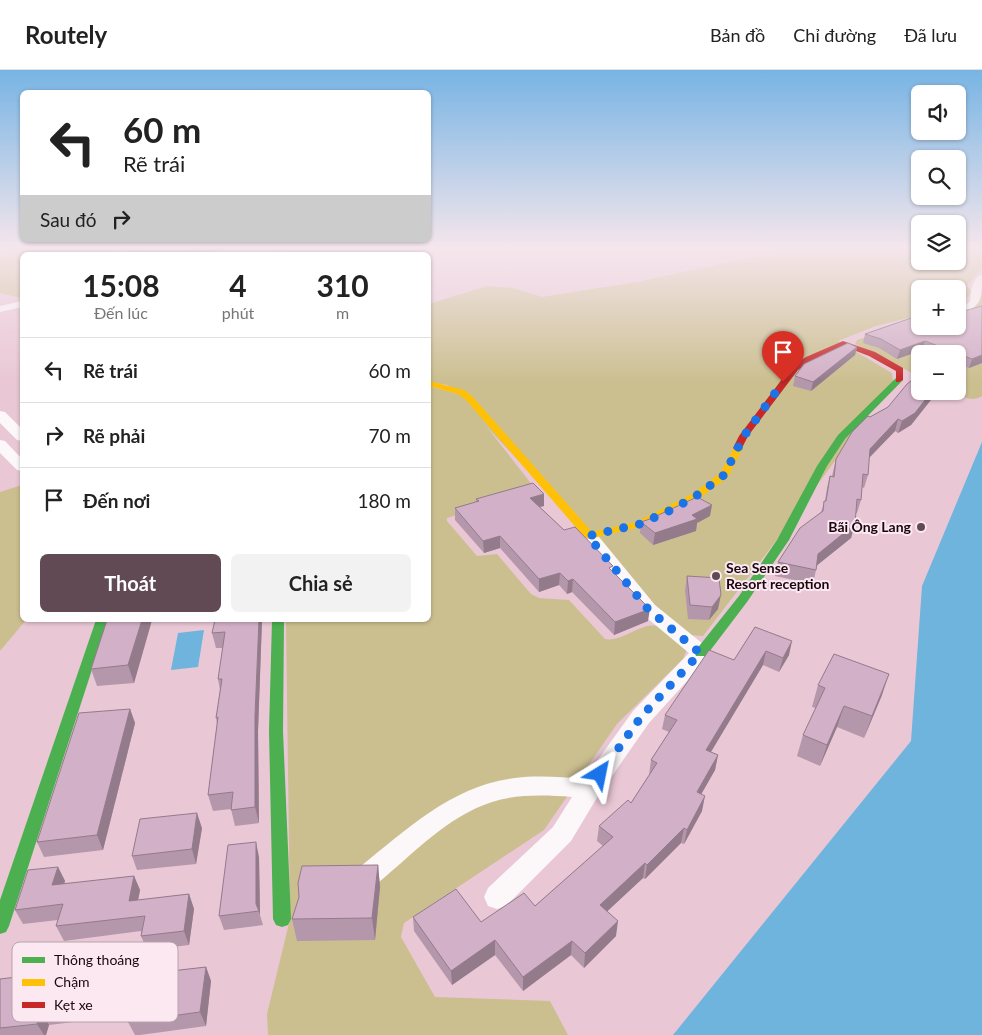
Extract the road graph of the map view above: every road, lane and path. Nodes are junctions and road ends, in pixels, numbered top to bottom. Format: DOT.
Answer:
graph roads {
  1 [pos="977,292"];
  2 [pos="20,304"];
  3 [pos="966,308"];
  4 [pos="0,309"];
  5 [pos="431,384"];
  6 [pos="0,414"];
  7 [pos="20,435"];
  8 [pos="0,444"];
  9 [pos="20,465"];
  10 [pos="588,536"];
  11 [pos="101,622"];
  12 [pos="278,622"];
  13 [pos="700,653"];
  14 [pos="590,789"];
  15 [pos="370,874"];
  16 [pos="497,897"];
  17 [pos="282,919"];
  18 [pos="0,926"];
  1 -- 3 [label="street"];
  2 -- 4 [label="street"];
  5 -- 10 [label="street"];
  6 -- 7 [label="street"];
  8 -- 9 [label="street"];
  10 -- 13 [label="street"];
  10 -- 13 [label="street"];
  11 -- 18 [label="street"];
  12 -- 17 [label="street"];
  13 -- 14 [label="street"];
  14 -- 15 [label="street"];
  14 -- 16 [label="street"];
}
